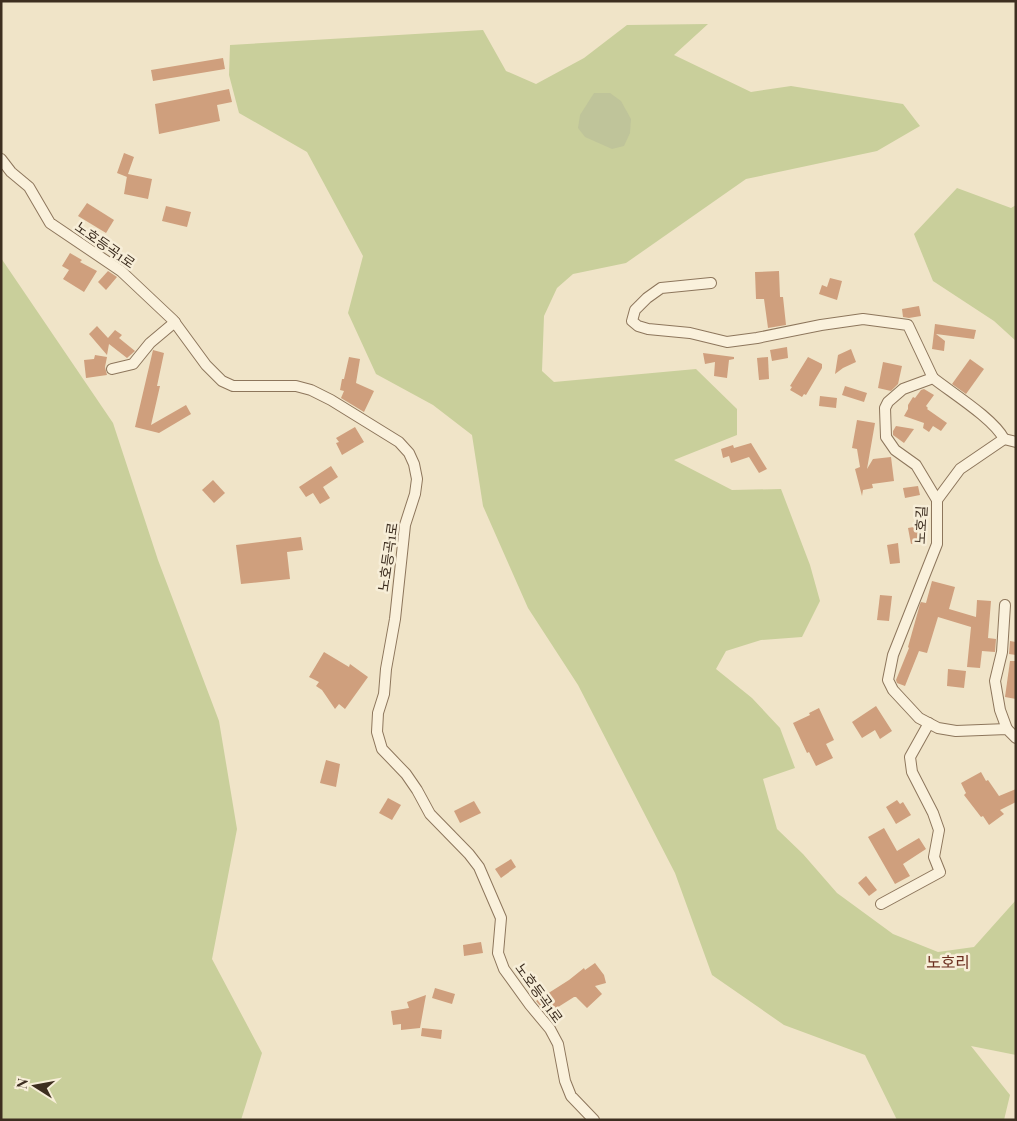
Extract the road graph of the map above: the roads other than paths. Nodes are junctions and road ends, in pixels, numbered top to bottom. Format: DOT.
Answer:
graph roads {
  1 [pos="1,159"];
  2 [pos="711,283"];
  3 [pos="175,322"];
  4 [pos="112,369"];
  5 [pos="933,378"];
  6 [pos="1004,440"];
  7 [pos="1016,442"];
  8 [pos="937,500"];
  9 [pos="1004,605"];
  10 [pos="929,723"];
  11 [pos="1007,729"];
  12 [pos="1016,738"];
  13 [pos="882,904"];
  14 [pos="594,1120"];
  1 -- 3 [label="street, 노호등곡1로"];
  2 -- 5 [label="street"];
  3 -- 4 [label="street"];
  3 -- 14 [label="street, 노호등곡1로"];
  5 -- 6 [label="street"];
  5 -- 8 [label="street, 노호길"];
  6 -- 7 [label="street"];
  6 -- 8 [label="street"];
  8 -- 10 [label="street, 노호길"];
  9 -- 11 [label="street"];
  10 -- 11 [label="street, 노호길"];
  10 -- 13 [label="street"];
  11 -- 12 [label="street"];
}
